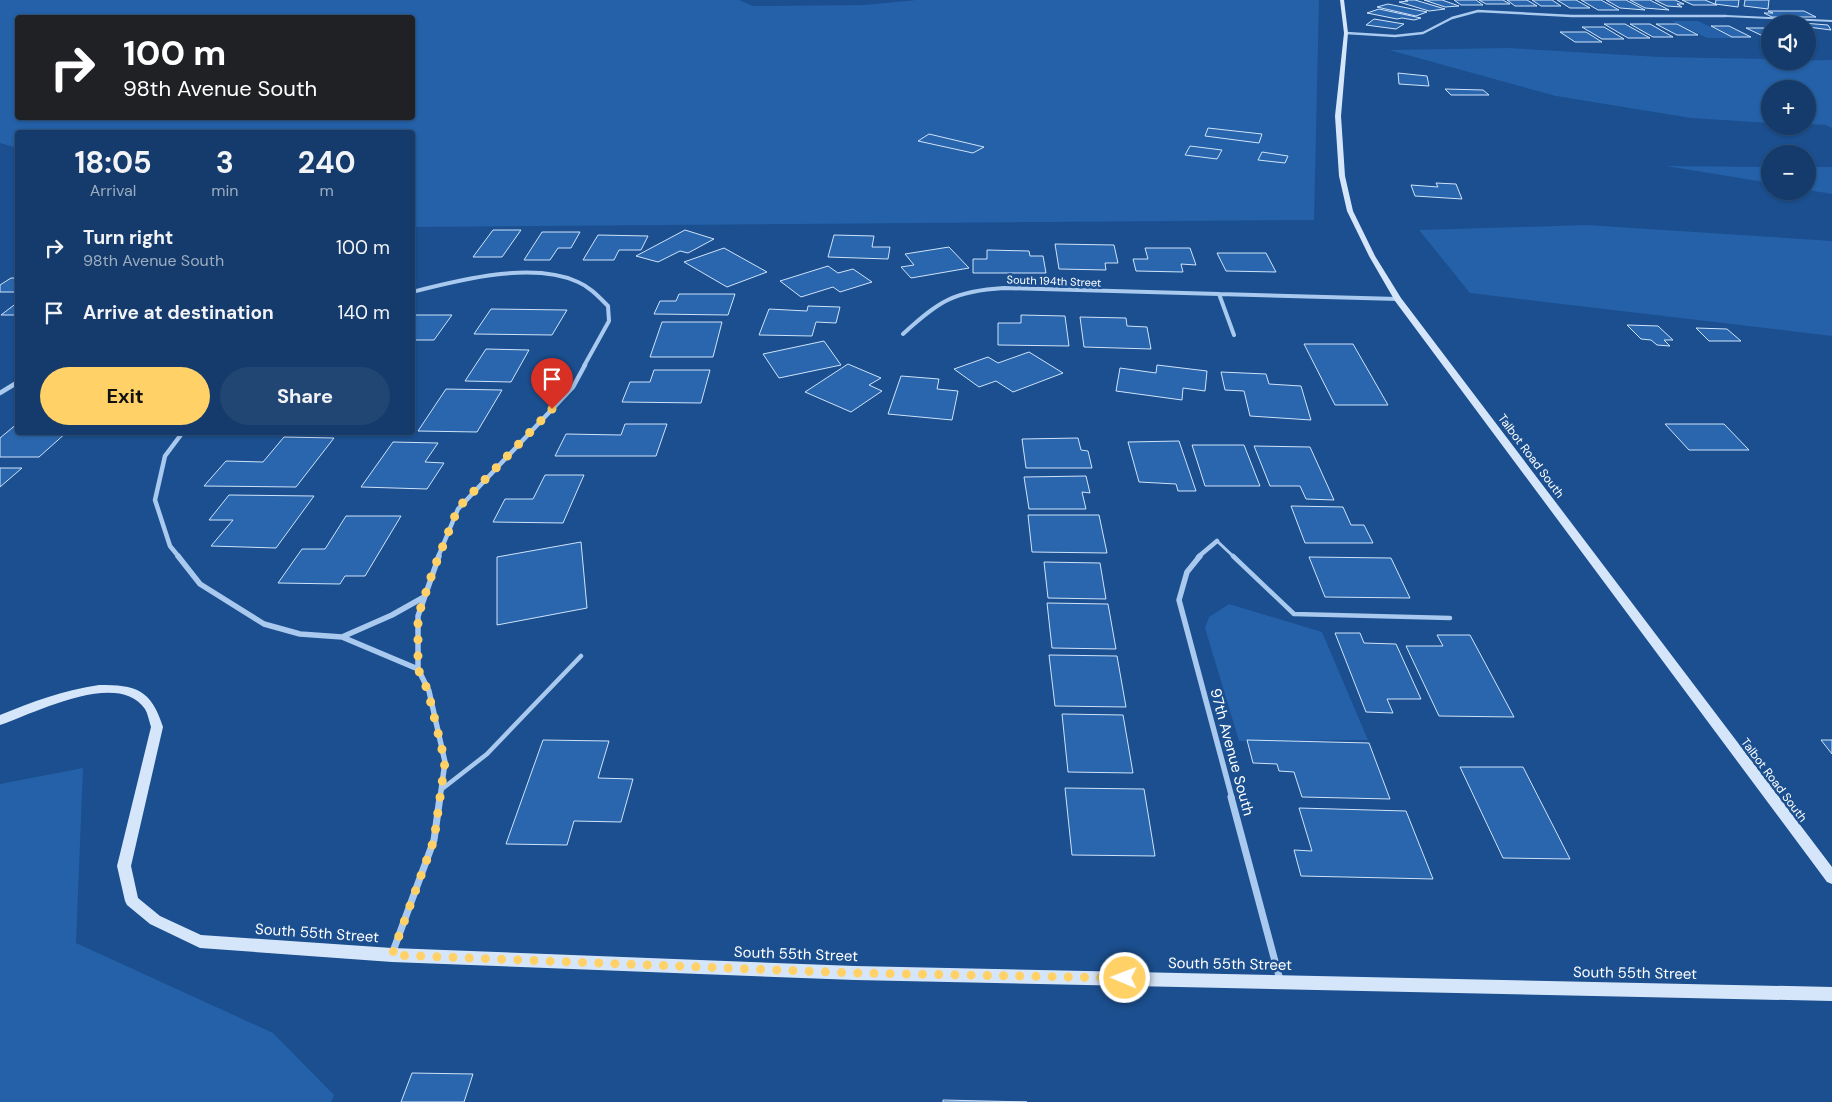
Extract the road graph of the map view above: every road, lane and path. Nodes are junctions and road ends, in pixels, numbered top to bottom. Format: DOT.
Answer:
graph roads {
  1 [pos="1342,0"];
  2 [pos="1726,16"];
  3 [pos="1832,21"];
  4 [pos="1346,33"];
  5 [pos="415,291"];
  6 [pos="1219,294"];
  7 [pos="1398,299"];
  8 [pos="903,334"];
  9 [pos="1234,335"];
  10 [pos="15,384"];
  11 [pos="0,393"];
  12 [pos="181,435"];
  13 [pos="1217,541"];
  14 [pos="425,597"];
  15 [pos="1450,618"];
  16 [pos="342,637"];
  17 [pos="581,656"];
  18 [pos="418,669"];
  19 [pos="0,720"];
  20 [pos="441,790"];
  21 [pos="1832,878"];
  22 [pos="392,955"];
  23 [pos="1280,981"];
  24 [pos="1832,994"];
  1 -- 4 [label="street, Talbot Road South"];
  2 -- 3 [label="lane"];
  2 -- 4 [label="street"];
  4 -- 7 [label="street, Talbot Road South"];
  5 -- 14 [label="street"];
  6 -- 7 [label="street, South 194th Street"];
  6 -- 8 [label="street, South 194th Street"];
  6 -- 9 [label="street"];
  7 -- 21 [label="street, Talbot Road South"];
  10 -- 11 [label="street"];
  12 -- 16 [label="street"];
  13 -- 15 [label="lane"];
  13 -- 23 [label="street, 97th Avenue South"];
  14 -- 16 [label="street"];
  14 -- 18 [label="street"];
  16 -- 18 [label="street"];
  17 -- 20 [label="lane"];
  18 -- 20 [label="street"];
  19 -- 22 [label="street, South 55th Street"];
  20 -- 22 [label="street"];
  22 -- 23 [label="street, South 55th Street"];
  23 -- 24 [label="street, South 55th Street"];
}
